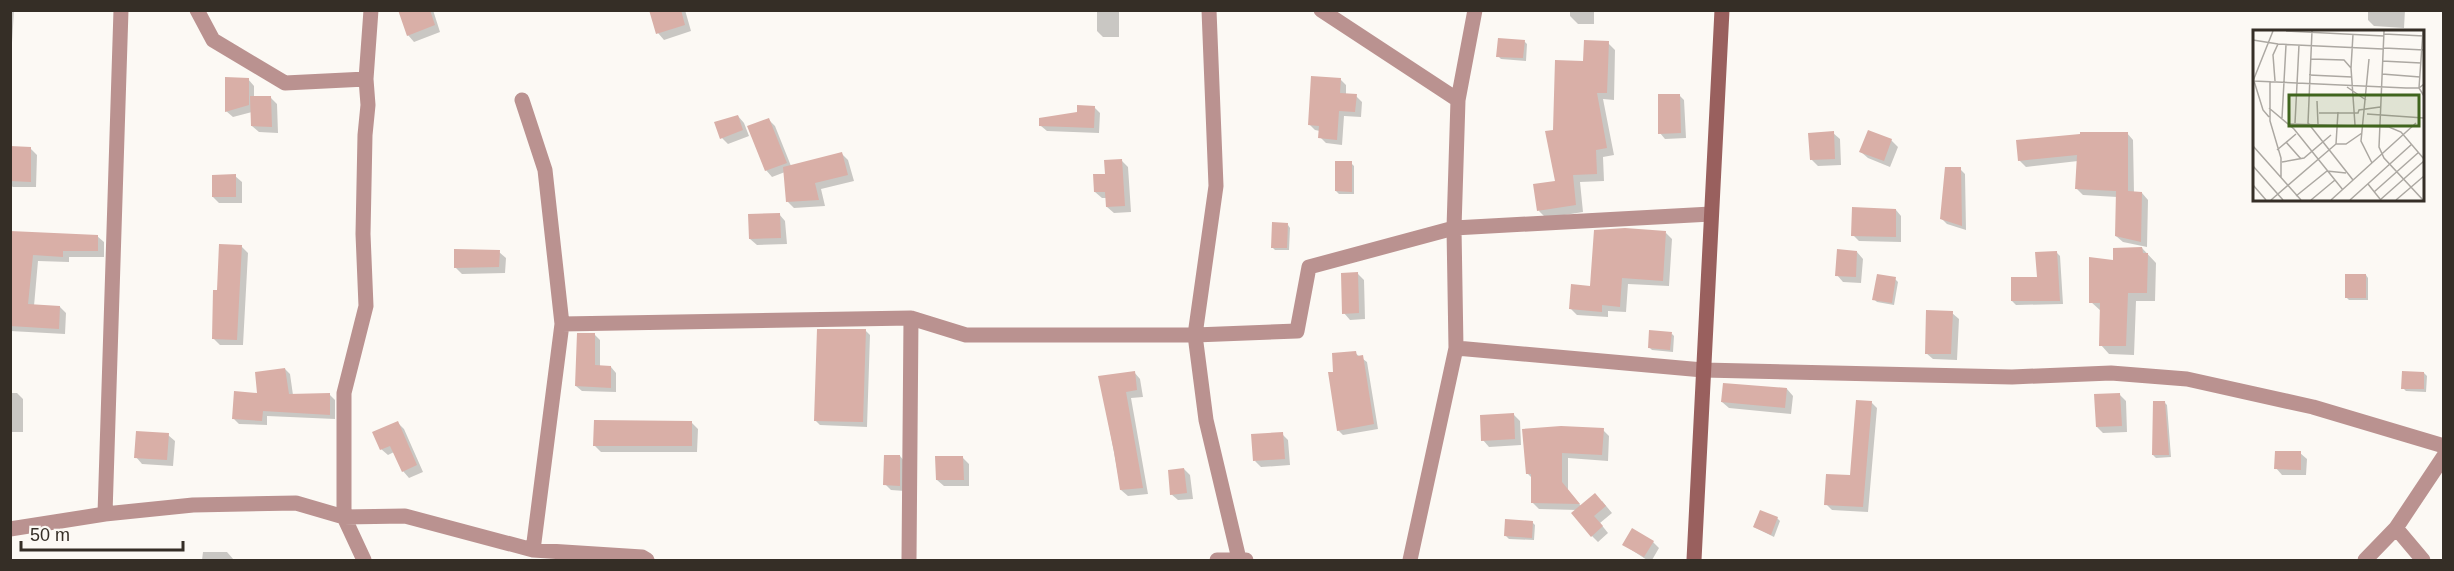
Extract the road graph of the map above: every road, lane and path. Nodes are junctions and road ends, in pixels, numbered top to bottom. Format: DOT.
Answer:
graph roads {
  1 [pos="121,10"];
  2 [pos="197,10"];
  3 [pos="371,10"];
  4 [pos="1209,10"];
  5 [pos="1321,10"];
  6 [pos="1475,10"];
  7 [pos="1722,10"];
  8 [pos="366,79"];
  9 [pos="522,100"];
  10 [pos="1458,100"];
  11 [pos="1711,213"];
  12 [pos="1454,228"];
  13 [pos="911,318"];
  14 [pos="562,324"];
  15 [pos="1196,335"];
  16 [pos="1456,348"];
  17 [pos="1703,370"];
  18 [pos="2444,446"];
  19 [pos="2444,456"];
  20 [pos="105,514"];
  21 [pos="344,517"];
  22 [pos="2396,528"];
  23 [pos="10,529"];
  24 [pos="533,550"];
  25 [pos="1243,560"];
  26 [pos="364,561"];
  27 [pos="647,561"];
  28 [pos="909,561"];
  29 [pos="1217,561"];
  30 [pos="1410,561"];
  31 [pos="1694,561"];
  32 [pos="2365,561"];
  33 [pos="2423,561"];
  1 -- 20 [label="street"];
  2 -- 8 [label="street"];
  3 -- 8 [label="street"];
  4 -- 15 [label="street"];
  5 -- 10 [label="street"];
  6 -- 10 [label="street"];
  7 -- 11 [label="street"];
  8 -- 21 [label="street"];
  9 -- 14 [label="street"];
  10 -- 12 [label="street"];
  11 -- 12 [label="street"];
  11 -- 17 [label="street"];
  12 -- 15 [label="street"];
  12 -- 16 [label="street"];
  13 -- 14 [label="street"];
  13 -- 15 [label="street"];
  13 -- 28 [label="street"];
  14 -- 24 [label="street"];
  15 -- 25 [label="street"];
  16 -- 17 [label="street"];
  16 -- 30 [label="street"];
  17 -- 18 [label="street"];
  17 -- 31 [label="street"];
  19 -- 22 [label="street"];
  20 -- 21 [label="street"];
  20 -- 23 [label="street"];
  21 -- 24 [label="street"];
  21 -- 26 [label="street"];
  22 -- 32 [label="street"];
  22 -- 33 [label="street"];
  24 -- 27 [label="street"];
  25 -- 29 [label="street"];
}
